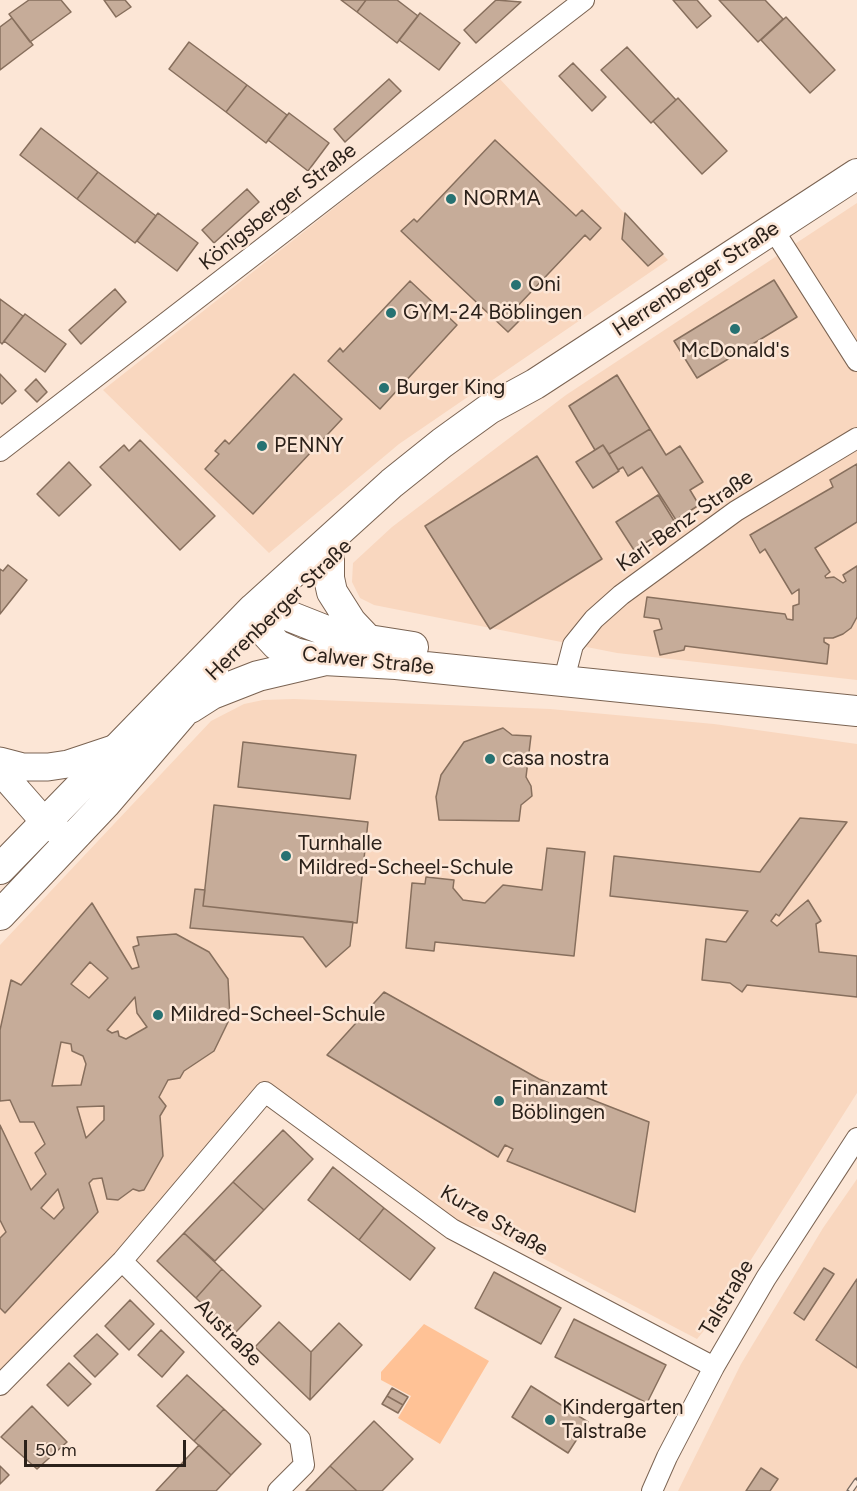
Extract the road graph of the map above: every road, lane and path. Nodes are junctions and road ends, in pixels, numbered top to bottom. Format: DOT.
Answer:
graph roads {
  1 [pos="584,0"];
  2 [pos="857,174"];
  3 [pos="779,238"];
  4 [pos="857,361"];
  5 [pos="535,384"];
  6 [pos="857,438"];
  7 [pos="0,451"];
  8 [pos="328,559"];
  9 [pos="262,615"];
  10 [pos="369,641"];
  11 [pos="324,660"];
  12 [pos="567,668"];
  13 [pos="857,698"];
  14 [pos="828,708"];
  15 [pos="857,711"];
  16 [pos="182,714"];
  17 [pos="857,724"];
  18 [pos="116,748"];
  19 [pos="0,761"];
  20 [pos="0,771"];
  21 [pos="47,822"];
  22 [pos="69,841"];
  23 [pos="0,869"];
  24 [pos="0,915"];
  25 [pos="857,1138"];
  26 [pos="122,1261"];
  27 [pos="714,1366"];
  28 [pos="0,1385"];
  29 [pos="278,1491"];
  30 [pos="652,1491"];
  1 -- 7 [label="street, Königsberger Straße"];
  2 -- 3 [label="main road, Herrenberger Straße"];
  3 -- 4 [label="street"];
  3 -- 5 [label="main road, Herrenberger Straße"];
  5 -- 8 [label="main road, Herrenberger Straße"];
  5 -- 9 [label="main road, Herrenberger Straße"];
  6 -- 12 [label="street, Karl-Benz-Straße"];
  8 -- 9 [label="main road, Herrenberger Straße"];
  8 -- 10 [label="main road"];
  9 -- 10 [label="main road, Calwer Straße"];
  9 -- 11 [label="main road, Calwer Straße"];
  9 -- 16 [label="main road, Herrenberger Straße"];
  9 -- 18 [label="main road, Herrenberger Straße"];
  10 -- 12 [label="main road, Calwer Straße"];
  11 -- 14 [label="main road, Calwer Straße"];
  11 -- 16 [label="main road"];
  12 -- 13 [label="main road, Calwer Straße"];
  14 -- 15 [label="main road, Calwer Straße"];
  14 -- 17 [label="street, Calwer Straße"];
  16 -- 22 [label="main road, Herrenberger Straße"];
  18 -- 19 [label="street"];
  18 -- 21 [label="main road, Herrenberger Straße"];
  20 -- 21 [label="street"];
  21 -- 22 [label="street"];
  21 -- 23 [label="main road, Herrenberger Straße"];
  22 -- 24 [label="main road, Herrenberger Straße"];
  25 -- 27 [label="street, Talstraße"];
  26 -- 27 [label="street, Kurze Straße"];
  26 -- 28 [label="street"];
  26 -- 29 [label="street, Austraße"];
  27 -- 30 [label="street, Talstraße"];
}
